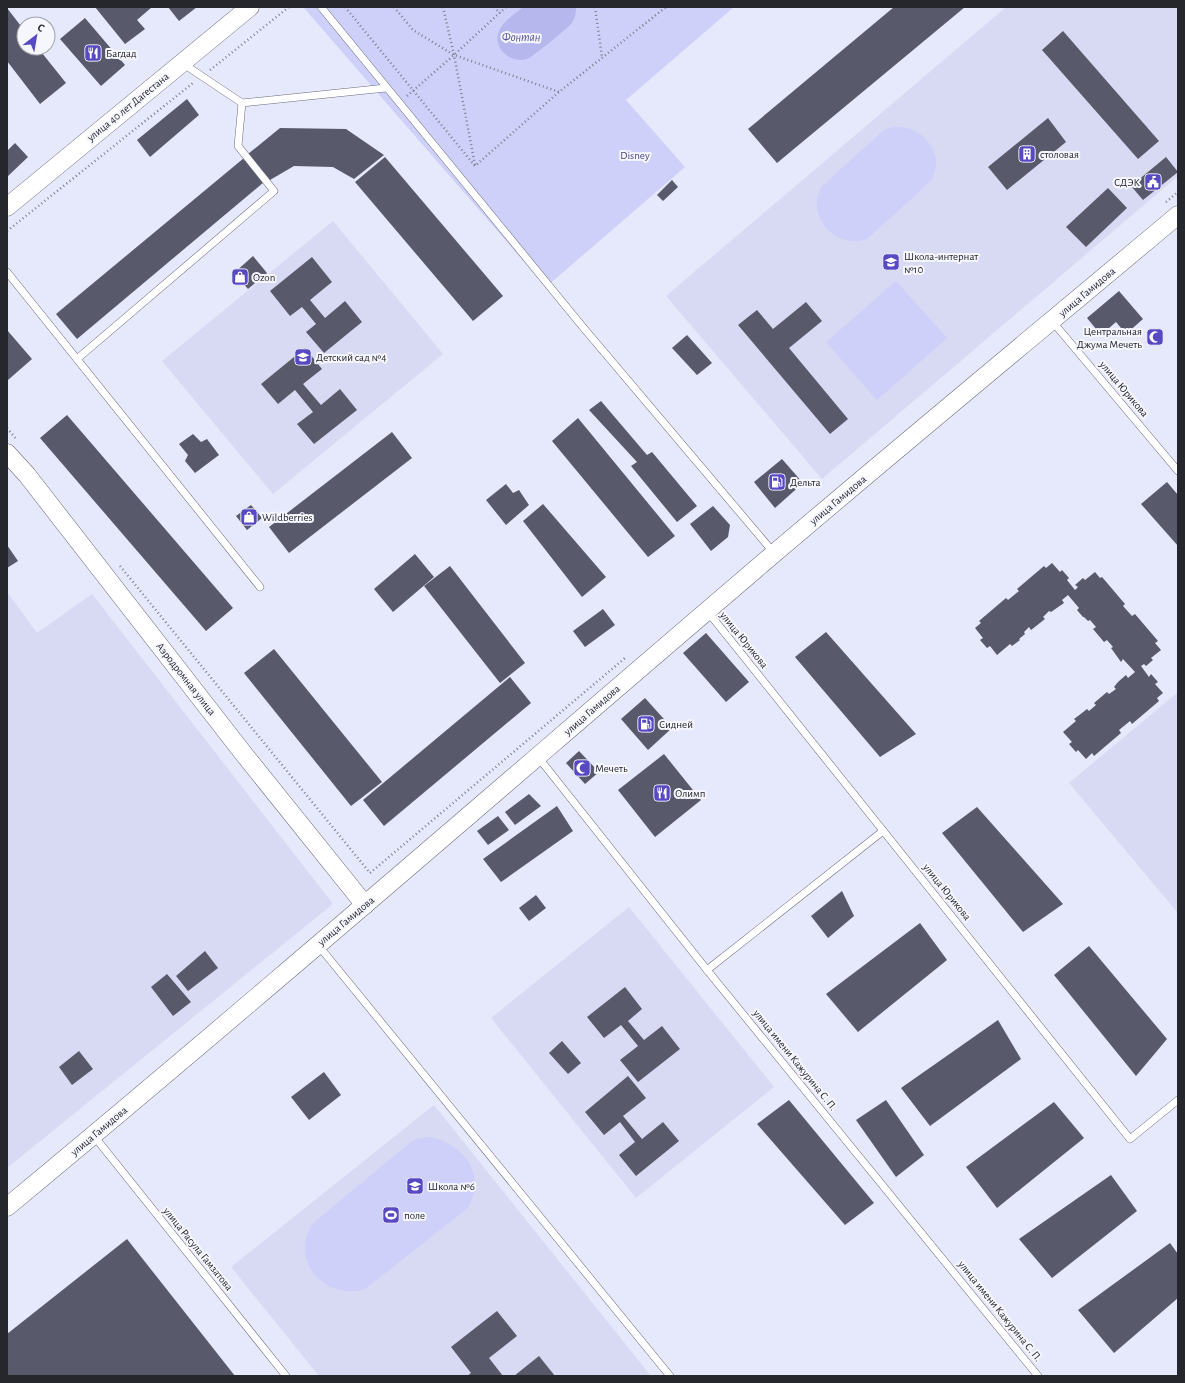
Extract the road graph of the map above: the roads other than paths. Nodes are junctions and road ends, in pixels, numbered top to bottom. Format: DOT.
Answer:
graph roads {
  1 [pos="250,7"];
  2 [pos="321,7"];
  3 [pos="182,63"];
  4 [pos="386,88"];
  5 [pos="242,103"];
  6 [pos="7,207"];
  7 [pos="1178,215"];
  8 [pos="7,272"];
  9 [pos="1052,321"];
  10 [pos="76,359"];
  11 [pos="12,447"];
  12 [pos="1178,471"];
  13 [pos="774,554"];
  14 [pos="260,587"];
  15 [pos="707,611"];
  16 [pos="538,756"];
  17 [pos="883,830"];
  18 [pos="365,905"];
  19 [pos="318,945"];
  20 [pos="707,970"];
  21 [pos="1178,1100"];
  22 [pos="94,1136"];
  23 [pos="7,1207"];
  24 [pos="286,1376"];
  25 [pos="670,1376"];
  26 [pos="1038,1376"];
  1 -- 3 [label="street, улица 40 лет Дагестана"];
  2 -- 4 [label="lane"];
  3 -- 5 [label="lane"];
  3 -- 6 [label="street, улица 40 лет Дагестана"];
  4 -- 5 [label="lane"];
  4 -- 13 [label="lane"];
  5 -- 10 [label="lane"];
  7 -- 9 [label="street, улица Гамидова"];
  8 -- 10 [label="lane"];
  9 -- 12 [label="lane, улица Юрикова"];
  9 -- 13 [label="street, улица Гамидова"];
  10 -- 14 [label="lane"];
  11 -- 18 [label="street, Аэродромная улица"];
  13 -- 15 [label="street, улица Гамидова"];
  15 -- 16 [label="street, улица Гамидова"];
  15 -- 17 [label="lane, улица Юрикова"];
  16 -- 18 [label="street, улица Гамидова"];
  16 -- 20 [label="lane, улица имени Кажурина С. П."];
  17 -- 20 [label="lane"];
  17 -- 21 [label="lane, улица Юрикова"];
  18 -- 19 [label="street, улица Гамидова"];
  19 -- 22 [label="street, улица Гамидова"];
  19 -- 25 [label="lane"];
  20 -- 26 [label="lane, улица имени Кажурина С. П."];
  22 -- 23 [label="street, улица Гамидова"];
  22 -- 24 [label="lane, улица Расула Гамзатова"];
}
